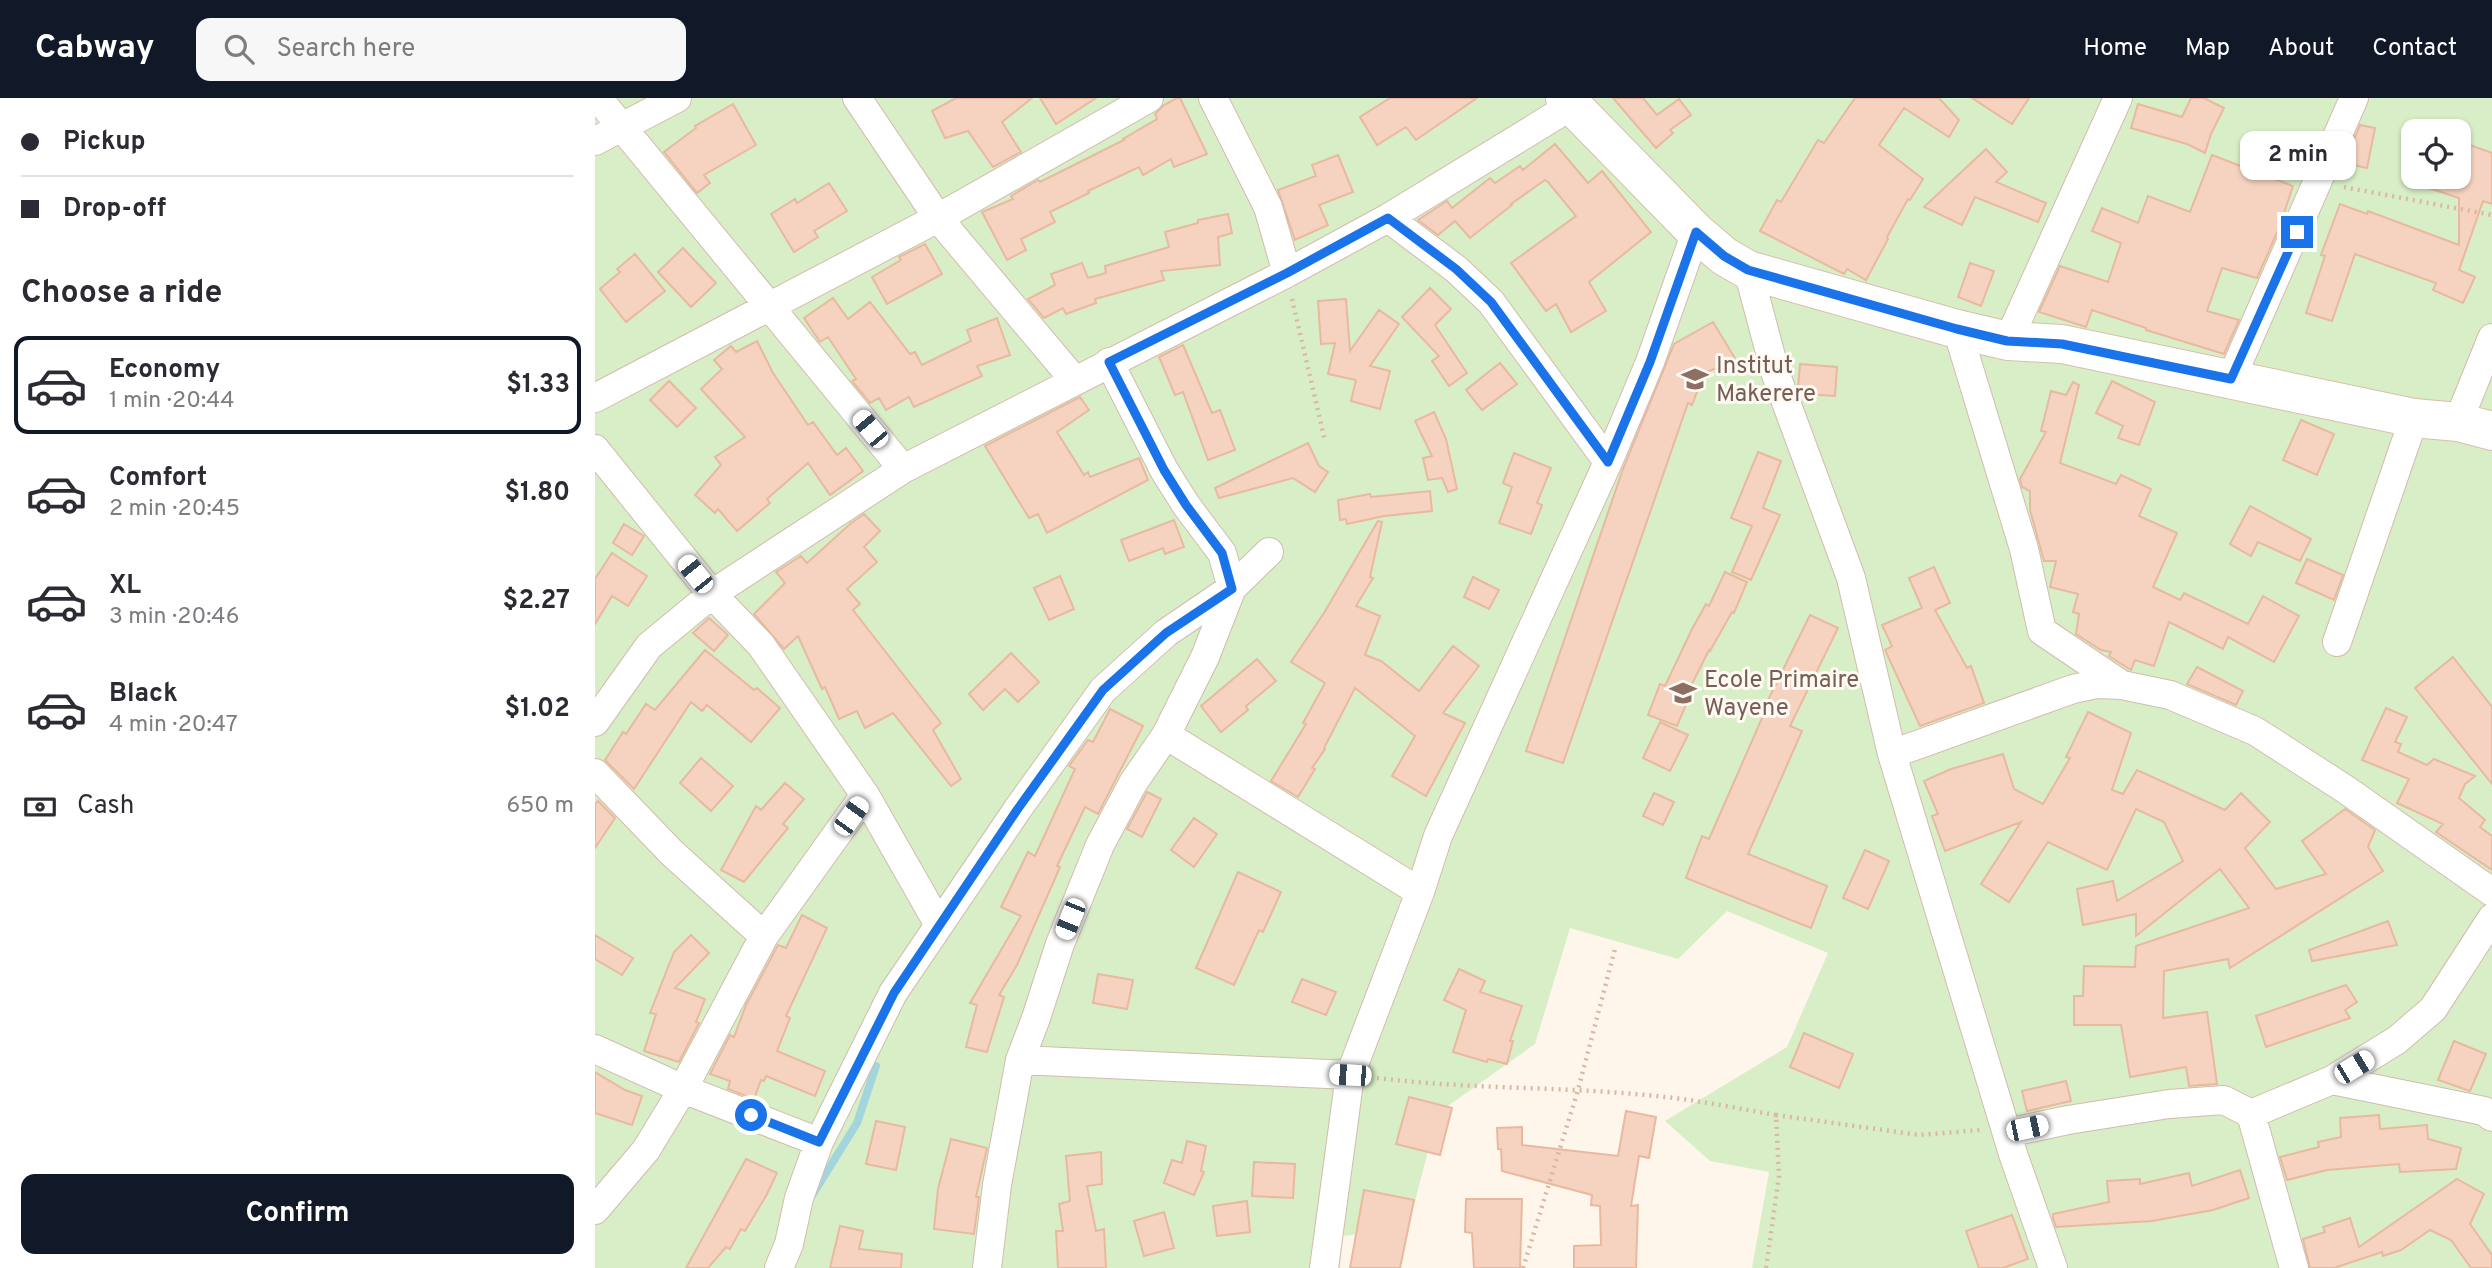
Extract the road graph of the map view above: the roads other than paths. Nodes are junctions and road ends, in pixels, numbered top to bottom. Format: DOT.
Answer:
graph roads {
  1 [pos="598,98"];
  2 [pos="677,98"];
  3 [pos="857,98"];
  4 [pos="1149,98"];
  5 [pos="1213,98"];
  6 [pos="2118,98"];
  7 [pos="2354,98"];
  8 [pos="1571,101"];
  9 [pos="621,128"];
  10 [pos="595,141"];
  11 [pos="938,218"];
  12 [pos="1388,218"];
  13 [pos="1696,232"];
  14 [pos="1748,270"];
  15 [pos="1287,273"];
  16 [pos="769,308"];
  17 [pos="1957,329"];
  18 [pos="2492,338"];
  19 [pos="2007,341"];
  20 [pos="1109,362"];
  21 [pos="2231,379"];
  22 [pos="1075,381"];
  23 [pos="595,398"];
  24 [pos="2414,418"];
  25 [pos="2475,427"];
  26 [pos="595,449"];
  27 [pos="1608,462"];
  28 [pos="903,469"];
  29 [pos="1269,552"];
  30 [pos="1232,589"];
  31 [pos="712,594"];
  32 [pos="2337,642"];
  33 [pos="2122,685"];
  34 [pos="595,722"];
  35 [pos="1166,735"];
  36 [pos="1892,754"];
  37 [pos="595,773"];
  38 [pos="865,795"];
  39 [pos="1420,892"];
  40 [pos="2492,892"];
  41 [pos="2492,918"];
  42 [pos="939,925"];
  43 [pos="764,936"];
  44 [pos="595,1049"];
  45 [pos="1020,1060"];
  46 [pos="1350,1075"];
  47 [pos="2332,1080"];
  48 [pos="683,1089"];
  49 [pos="2251,1114"];
  50 [pos="2492,1117"];
  51 [pos="2007,1133"];
  52 [pos="819,1142"];
  53 [pos="595,1210"];
  54 [pos="784,1256"];
  55 [pos="987,1268"];
  56 [pos="1324,1268"];
  57 [pos="2053,1268"];
  58 [pos="2294,1268"];
  1 -- 9 [label="street"];
  2 -- 9 [label="street"];
  3 -- 11 [label="street"];
  4 -- 11 [label="street"];
  5 -- 15 [label="street"];
  6 -- 19 [label="street"];
  7 -- 21 [label="street"];
  8 -- 12 [label="street"];
  8 -- 13 [label="street"];
  9 -- 10 [label="street"];
  9 -- 16 [label="street"];
  11 -- 16 [label="street"];
  11 -- 22 [label="street"];
  12 -- 15 [label="street"];
  12 -- 27 [label="street"];
  13 -- 14 [label="street"];
  13 -- 27 [label="street"];
  14 -- 17 [label="street"];
  14 -- 36 [label="street"];
  15 -- 20 [label="street"];
  16 -- 23 [label="street"];
  16 -- 28 [label="street"];
  17 -- 19 [label="street"];
  17 -- 33 [label="street"];
  18 -- 25 [label="street"];
  19 -- 21 [label="street"];
  20 -- 22 [label="street"];
  20 -- 30 [label="street"];
  21 -- 24 [label="street"];
  22 -- 28 [label="street"];
  24 -- 25 [label="street"];
  24 -- 32 [label="street"];
  26 -- 31 [label="street"];
  27 -- 39 [label="street"];
  28 -- 31 [label="street"];
  29 -- 30 [label="street"];
  30 -- 35 [label="street"];
  30 -- 42 [label="street"];
  31 -- 34 [label="street"];
  31 -- 38 [label="street"];
  33 -- 36 [label="street"];
  33 -- 40 [label="street"];
  35 -- 39 [label="street"];
  35 -- 45 [label="street"];
  36 -- 51 [label="street"];
  37 -- 43 [label="street"];
  38 -- 42 [label="street"];
  38 -- 43 [label="street"];
  39 -- 46 [label="street"];
  41 -- 47 [label="street"];
  42 -- 52 [label="street"];
  43 -- 48 [label="street"];
  44 -- 48 [label="street"];
  45 -- 46 [label="street"];
  45 -- 55 [label="street"];
  46 -- 56 [label="street"];
  47 -- 49 [label="street"];
  47 -- 50 [label="street"];
  48 -- 52 [label="street"];
  48 -- 53 [label="street"];
  49 -- 51 [label="street"];
  49 -- 58 [label="street"];
  51 -- 57 [label="street"];
  52 -- 54 [label="street"];
}
